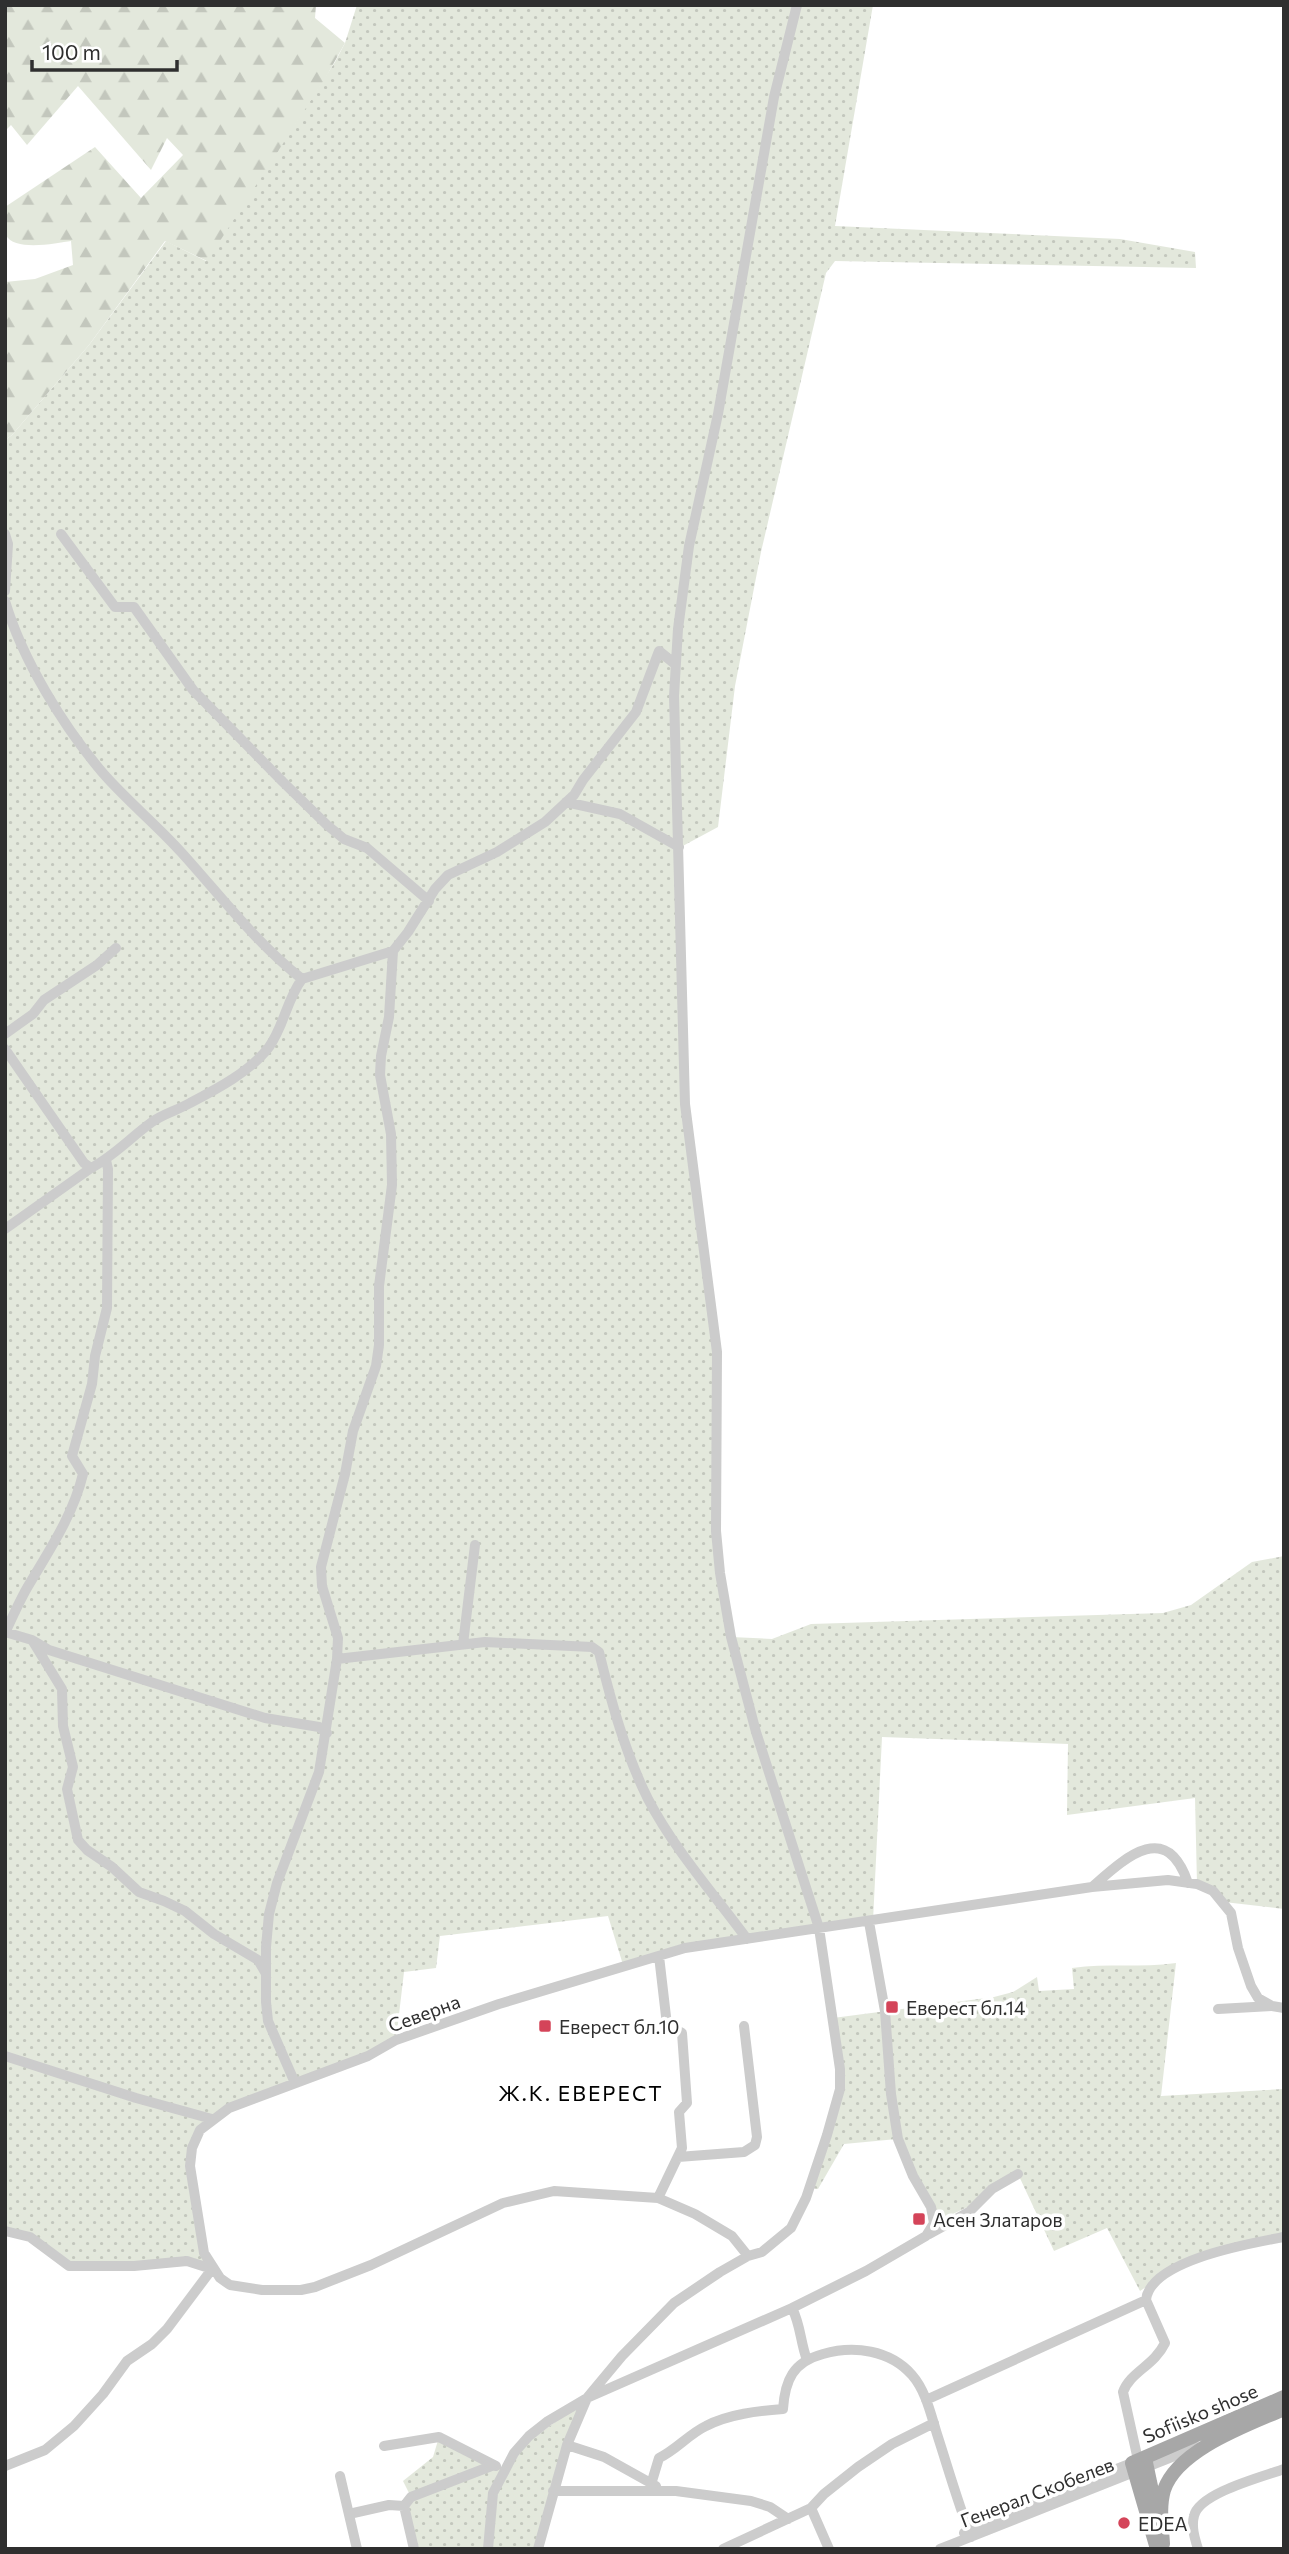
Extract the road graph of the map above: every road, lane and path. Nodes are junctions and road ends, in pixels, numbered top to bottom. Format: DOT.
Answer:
graph roads {
  1 [pos="797,5"];
  2 [pos="5,534"];
  3 [pos="61,534"];
  4 [pos="5,591"];
  5 [pos="5,601"];
  6 [pos="676,664"];
  7 [pos="570,799"];
  8 [pos="679,847"];
  9 [pos="429,901"];
  10 [pos="116,948"];
  11 [pos="393,951"];
  12 [pos="302,979"];
  13 [pos="5,1034"];
  14 [pos="5,1049"];
  15 [pos="106,1160"];
  16 [pos="91,1168"];
  17 [pos="5,1230"];
  18 [pos="475,1545"];
  19 [pos="5,1632"];
  20 [pos="32,1640"];
  21 [pos="463,1644"];
  22 [pos="337,1658"];
  23 [pos="327,1732"];
  24 [pos="1188,1882"];
  25 [pos="1092,1887"];
  26 [pos="869,1922"];
  27 [pos="819,1928"];
  28 [pos="747,1939"];
  29 [pos="659,1956"];
  30 [pos="266,1975"];
  31 [pos="1278,2007"];
  32 [pos="1218,2009"];
  33 [pos="744,2026"];
  34 [pos="5,2056"];
  35 [pos="295,2083"];
  36 [pos="212,2119"];
  37 [pos="678,2157"];
  38 [pos="1018,2174"];
  39 [pos="658,2198"];
  40 [pos="5,2231"];
  41 [pos="926,2236"];
  42 [pos="1284,2237"];
  43 [pos="748,2256"];
  44 [pos="212,2269"];
  45 [pos="1146,2300"];
  46 [pos="792,2308"];
  47 [pos="807,2360"];
  48 [pos="1284,2397"];
  49 [pos="587,2398"];
  50 [pos="926,2400"];
  51 [pos="1284,2409"];
  52 [pos="934,2423"];
  53 [pos="1219,2439"];
  54 [pos="567,2445"];
  55 [pos="384,2446"];
  56 [pos="1140,2464"];
  57 [pos="5,2466"];
  58 [pos="499,2468"];
  59 [pos="1284,2469"];
  60 [pos="340,2476"];
  61 [pos="650,2487"];
  62 [pos="553,2491"];
  63 [pos="404,2506"];
  64 [pos="811,2508"];
  65 [pos="349,2514"];
  66 [pos="788,2519"];
  67 [pos="970,2533"];
  68 [pos="942,2547"];
  69 [pos="1162,2547"];
  70 [pos="357,2549"];
  71 [pos="414,2549"];
  72 [pos="488,2549"];
  73 [pos="538,2549"];
  74 [pos="723,2549"];
  75 [pos="829,2549"];
  76 [pos="1198,2549"];
  1 -- 6 [label="street"];
  2 -- 4 [label="street"];
  3 -- 9 [label="street"];
  5 -- 12 [label="street"];
  6 -- 7 [label="street"];
  6 -- 8 [label="street"];
  7 -- 8 [label="street"];
  7 -- 9 [label="street"];
  8 -- 27 [label="street"];
  9 -- 11 [label="street"];
  10 -- 13 [label="street"];
  11 -- 12 [label="street"];
  11 -- 22 [label="street"];
  12 -- 15 [label="street"];
  14 -- 16 [label="street"];
  15 -- 16 [label="street"];
  15 -- 19 [label="street"];
  16 -- 17 [label="street"];
  18 -- 21 [label="street"];
  19 -- 20 [label="street"];
  20 -- 23 [label="street"];
  20 -- 30 [label="street"];
  21 -- 22 [label="street"];
  21 -- 28 [label="street"];
  22 -- 23 [label="street"];
  23 -- 30 [label="street"];
  24 -- 25 [label="street, Северна"];
  24 -- 25 [label="street"];
  24 -- 31 [label="street"];
  25 -- 26 [label="street, Северна"];
  26 -- 27 [label="street, Северна"];
  26 -- 41 [label="street"];
  27 -- 28 [label="street, Северна"];
  27 -- 43 [label="street"];
  28 -- 29 [label="street, Северна"];
  29 -- 35 [label="street, Северна"];
  29 -- 37 [label="street"];
  30 -- 35 [label="street"];
  31 -- 32 [label="street"];
  33 -- 37 [label="street"];
  34 -- 36 [label="street"];
  35 -- 36 [label="street, Северна"];
  36 -- 44 [label="street, Северна"];
  37 -- 39 [label="street"];
  38 -- 41 [label="street"];
  39 -- 43 [label="street"];
  39 -- 44 [label="street"];
  40 -- 44 [label="street"];
  41 -- 46 [label="street"];
  42 -- 45 [label="street"];
  43 -- 49 [label="street"];
  44 -- 57 [label="street"];
  45 -- 50 [label="street"];
  45 -- 56 [label="street"];
  46 -- 47 [label="street"];
  46 -- 49 [label="street"];
  47 -- 50 [label="street"];
  47 -- 61 [label="street"];
  48 -- 56 [label="main road, Sofiisko shose"];
  49 -- 54 [label="street"];
  49 -- 58 [label="street"];
  50 -- 52 [label="street"];
  51 -- 53 [label="main road, Sofiisko shose"];
  52 -- 64 [label="street"];
  52 -- 67 [label="street"];
  53 -- 56 [label="street, Генерал Скобелев"];
  53 -- 69 [label="main road, Sofiisko shose"];
  54 -- 61 [label="street"];
  54 -- 62 [label="street"];
  55 -- 58 [label="street"];
  56 -- 67 [label="street, Генерал Скобелев"];
  56 -- 69 [label="main road"];
  58 -- 63 [label="street"];
  58 -- 72 [label="street"];
  59 -- 76 [label="street"];
  60 -- 65 [label="street"];
  61 -- 62 [label="street"];
  61 -- 66 [label="street"];
  62 -- 73 [label="street"];
  63 -- 65 [label="street"];
  63 -- 71 [label="street"];
  64 -- 66 [label="street"];
  64 -- 75 [label="street"];
  65 -- 70 [label="street"];
  66 -- 74 [label="street"];
  67 -- 68 [label="street, Генерал Скобелев"];
}
